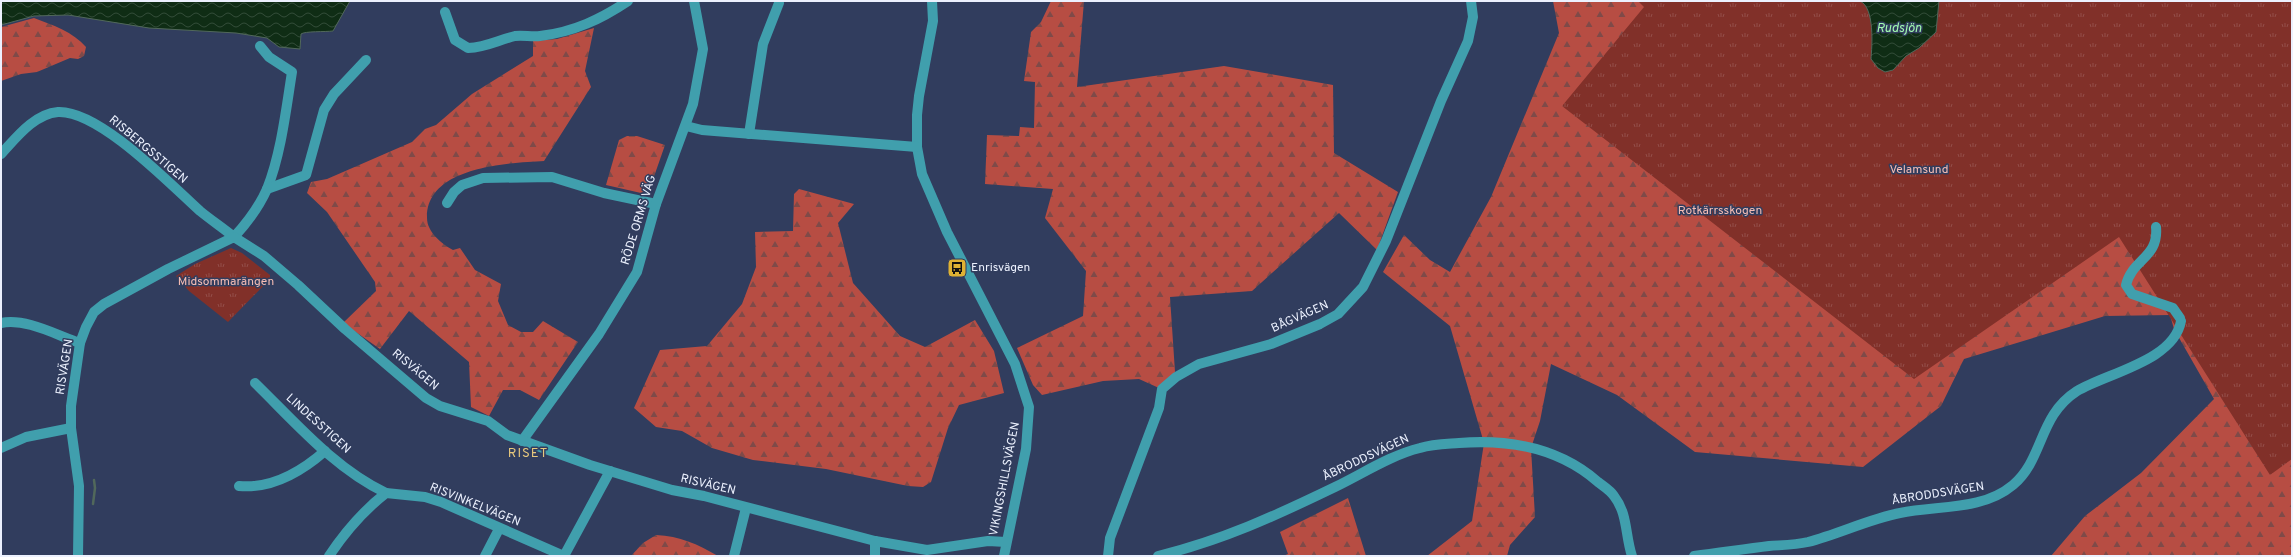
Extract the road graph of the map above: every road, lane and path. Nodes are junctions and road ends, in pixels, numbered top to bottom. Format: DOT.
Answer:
graph roads {
  1 [pos="628,1"];
  2 [pos="694,1"];
  3 [pos="932,1"];
  4 [pos="1471,1"];
  5 [pos="779,3"];
  6 [pos="445,12"];
  7 [pos="260,46"];
  8 [pos="366,60"];
  9 [pos="686,126"];
  10 [pos="750,134"];
  11 [pos="917,147"];
  12 [pos="1,154"];
  13 [pos="267,189"];
  14 [pos="447,203"];
  15 [pos="656,204"];
  16 [pos="2156,227"];
  17 [pos="234,237"];
  18 [pos="1,323"];
  19 [pos="80,343"];
  20 [pos="255,383"];
  21 [pos="72,428"];
  22 [pos="522,441"];
  23 [pos="1,448"];
  24 [pos="324,451"];
  25 [pos="610,471"];
  26 [pos="239,486"];
  27 [pos="386,493"];
  28 [pos="746,508"];
  29 [pos="499,529"];
  30 [pos="875,541"];
  31 [pos="1006,542"];
  32 [pos="78,556"];
  33 [pos="329,556"];
  34 [pos="485,556"];
  35 [pos="564,556"];
  36 [pos="734,556"];
  37 [pos="875,556"];
  38 [pos="1004,556"];
  39 [pos="1108,556"];
  40 [pos="1158,556"];
  41 [pos="1632,556"];
  42 [pos="1694,556"];
  1 -- 6 [label="street"];
  2 -- 9 [label="street, RÖDE ORMS VÄG"];
  3 -- 11 [label="street, VIKINGSHILLSVÄGEN"];
  4 -- 39 [label="street, BÅGVÄGEN"];
  5 -- 10 [label="street"];
  7 -- 13 [label="street"];
  8 -- 13 [label="street"];
  9 -- 10 [label="street"];
  9 -- 15 [label="street, RÖDE ORMS VÄG"];
  10 -- 11 [label="street"];
  11 -- 31 [label="street, VIKINGSHILLSVÄGEN"];
  12 -- 17 [label="street, RISBERGSSTIGEN"];
  13 -- 17 [label="street"];
  14 -- 15 [label="street"];
  15 -- 22 [label="street, RÖDE ORMS VÄG"];
  16 -- 42 [label="street, ÅBRODDSVÄGEN"];
  17 -- 19 [label="street, RISVÄGEN"];
  17 -- 22 [label="street, RISVÄGEN"];
  18 -- 19 [label="street"];
  19 -- 21 [label="street, RISVÄGEN"];
  20 -- 24 [label="street, LINDESSTIGEN"];
  21 -- 23 [label="street"];
  21 -- 32 [label="street, RISVÄGEN"];
  22 -- 25 [label="street, RISVÄGEN"];
  24 -- 26 [label="street"];
  24 -- 27 [label="street, LINDESSTIGEN"];
  25 -- 28 [label="street, RISVÄGEN"];
  25 -- 35 [label="street"];
  27 -- 29 [label="street, RISVINKELVÄGEN"];
  27 -- 33 [label="street"];
  28 -- 30 [label="street, RISVÄGEN"];
  28 -- 36 [label="street"];
  29 -- 34 [label="street"];
  29 -- 35 [label="street, RISVINKELVÄGEN"];
  30 -- 31 [label="street, RISVÄGEN"];
  30 -- 37 [label="street"];
  31 -- 38 [label="street, VIKINGSHILLSVÄGEN"];
  40 -- 41 [label="street, ÅBRODDSVÄGEN"];
}
